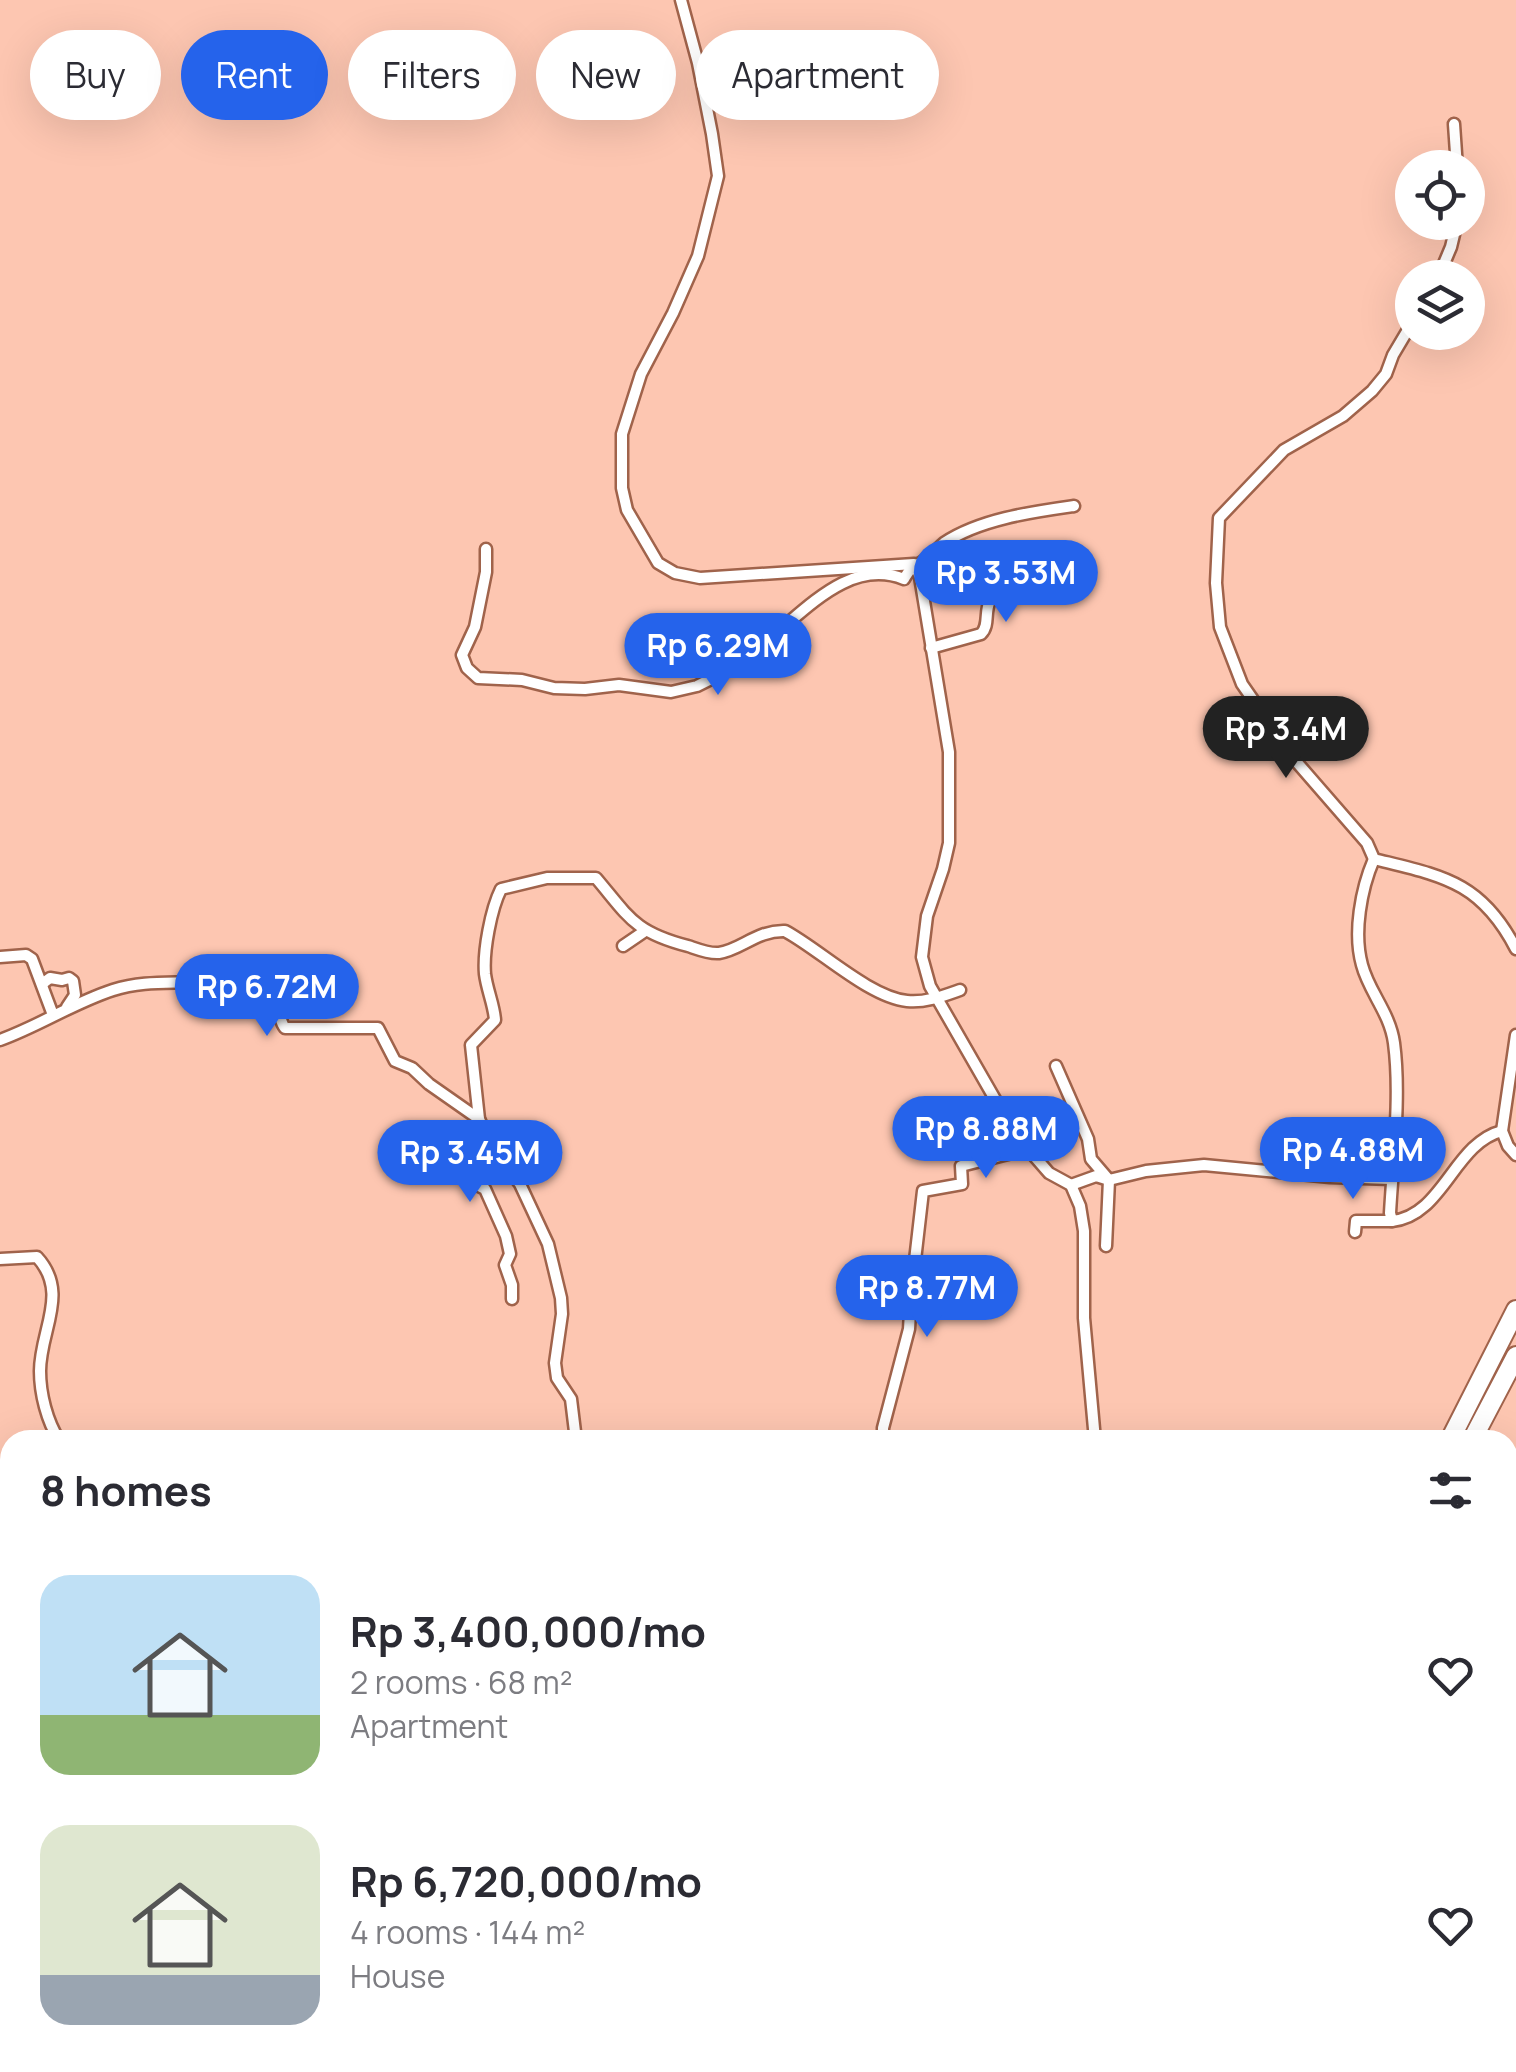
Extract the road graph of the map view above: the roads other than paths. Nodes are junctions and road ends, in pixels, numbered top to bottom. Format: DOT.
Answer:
graph roads {
  1 [pos="681,0"];
  2 [pos="1454,124"];
  3 [pos="1455,150"];
  4 [pos="1396,350"];
  5 [pos="1074,506"];
  6 [pos="486,549"];
  7 [pos="914,564"];
  8 [pos="1069,564"];
  9 [pos="931,648"];
  10 [pos="1374,859"];
  11 [pos="645,931"];
  12 [pos="623,946"];
  13 [pos="1516,949"];
  14 [pos="0,957"];
  15 [pos="42,984"];
  16 [pos="960,990"];
  17 [pos="937,999"];
  18 [pos="58,1012"];
  19 [pos="1516,1035"];
  20 [pos="0,1040"];
  21 [pos="1056,1066"];
  22 [pos="480,1120"];
  23 [pos="1502,1131"];
  24 [pos="1015,1134"];
  25 [pos="491,1145"];
  26 [pos="1516,1155"];
  27 [pos="1392,1179"];
  28 [pos="1109,1180"];
  29 [pos="1072,1185"];
  30 [pos="1392,1220"];
  31 [pos="1356,1232"];
  32 [pos="1106,1246"];
  33 [pos="0,1259"];
  34 [pos="512,1299"];
  35 [pos="1516,1310"];
  36 [pos="1516,1356"];
  37 [pos="54,1430"];
  38 [pos="575,1430"];
  39 [pos="884,1430"];
  40 [pos="1094,1430"];
  41 [pos="1455,1430"];
  42 [pos="1477,1430"];
  1 -- 7 [label="street"];
  2 -- 3 [label="street"];
  4 -- 10 [label="street"];
  5 -- 7 [label="street"];
  6 -- 7 [label="street"];
  7 -- 9 [label="street"];
  8 -- 9 [label="street"];
  9 -- 17 [label="street"];
  10 -- 13 [label="street"];
  10 -- 27 [label="street"];
  11 -- 12 [label="street"];
  11 -- 17 [label="street"];
  11 -- 22 [label="street"];
  14 -- 15 [label="street"];
  15 -- 18 [label="street"];
  15 -- 18 [label="street"];
  16 -- 17 [label="street"];
  17 -- 24 [label="street"];
  18 -- 20 [label="street"];
  18 -- 22 [label="street"];
  19 -- 23 [label="street"];
  21 -- 28 [label="street"];
  22 -- 25 [label="street"];
  23 -- 26 [label="street"];
  23 -- 30 [label="street"];
  24 -- 29 [label="street"];
  24 -- 39 [label="street"];
  25 -- 34 [label="street"];
  25 -- 38 [label="street"];
  27 -- 28 [label="street"];
  27 -- 30 [label="street"];
  28 -- 29 [label="street"];
  28 -- 32 [label="street"];
  29 -- 40 [label="street"];
  30 -- 31 [label="street"];
  33 -- 37 [label="street"];
  35 -- 41 [label="highway"];
  36 -- 42 [label="highway"];
}
